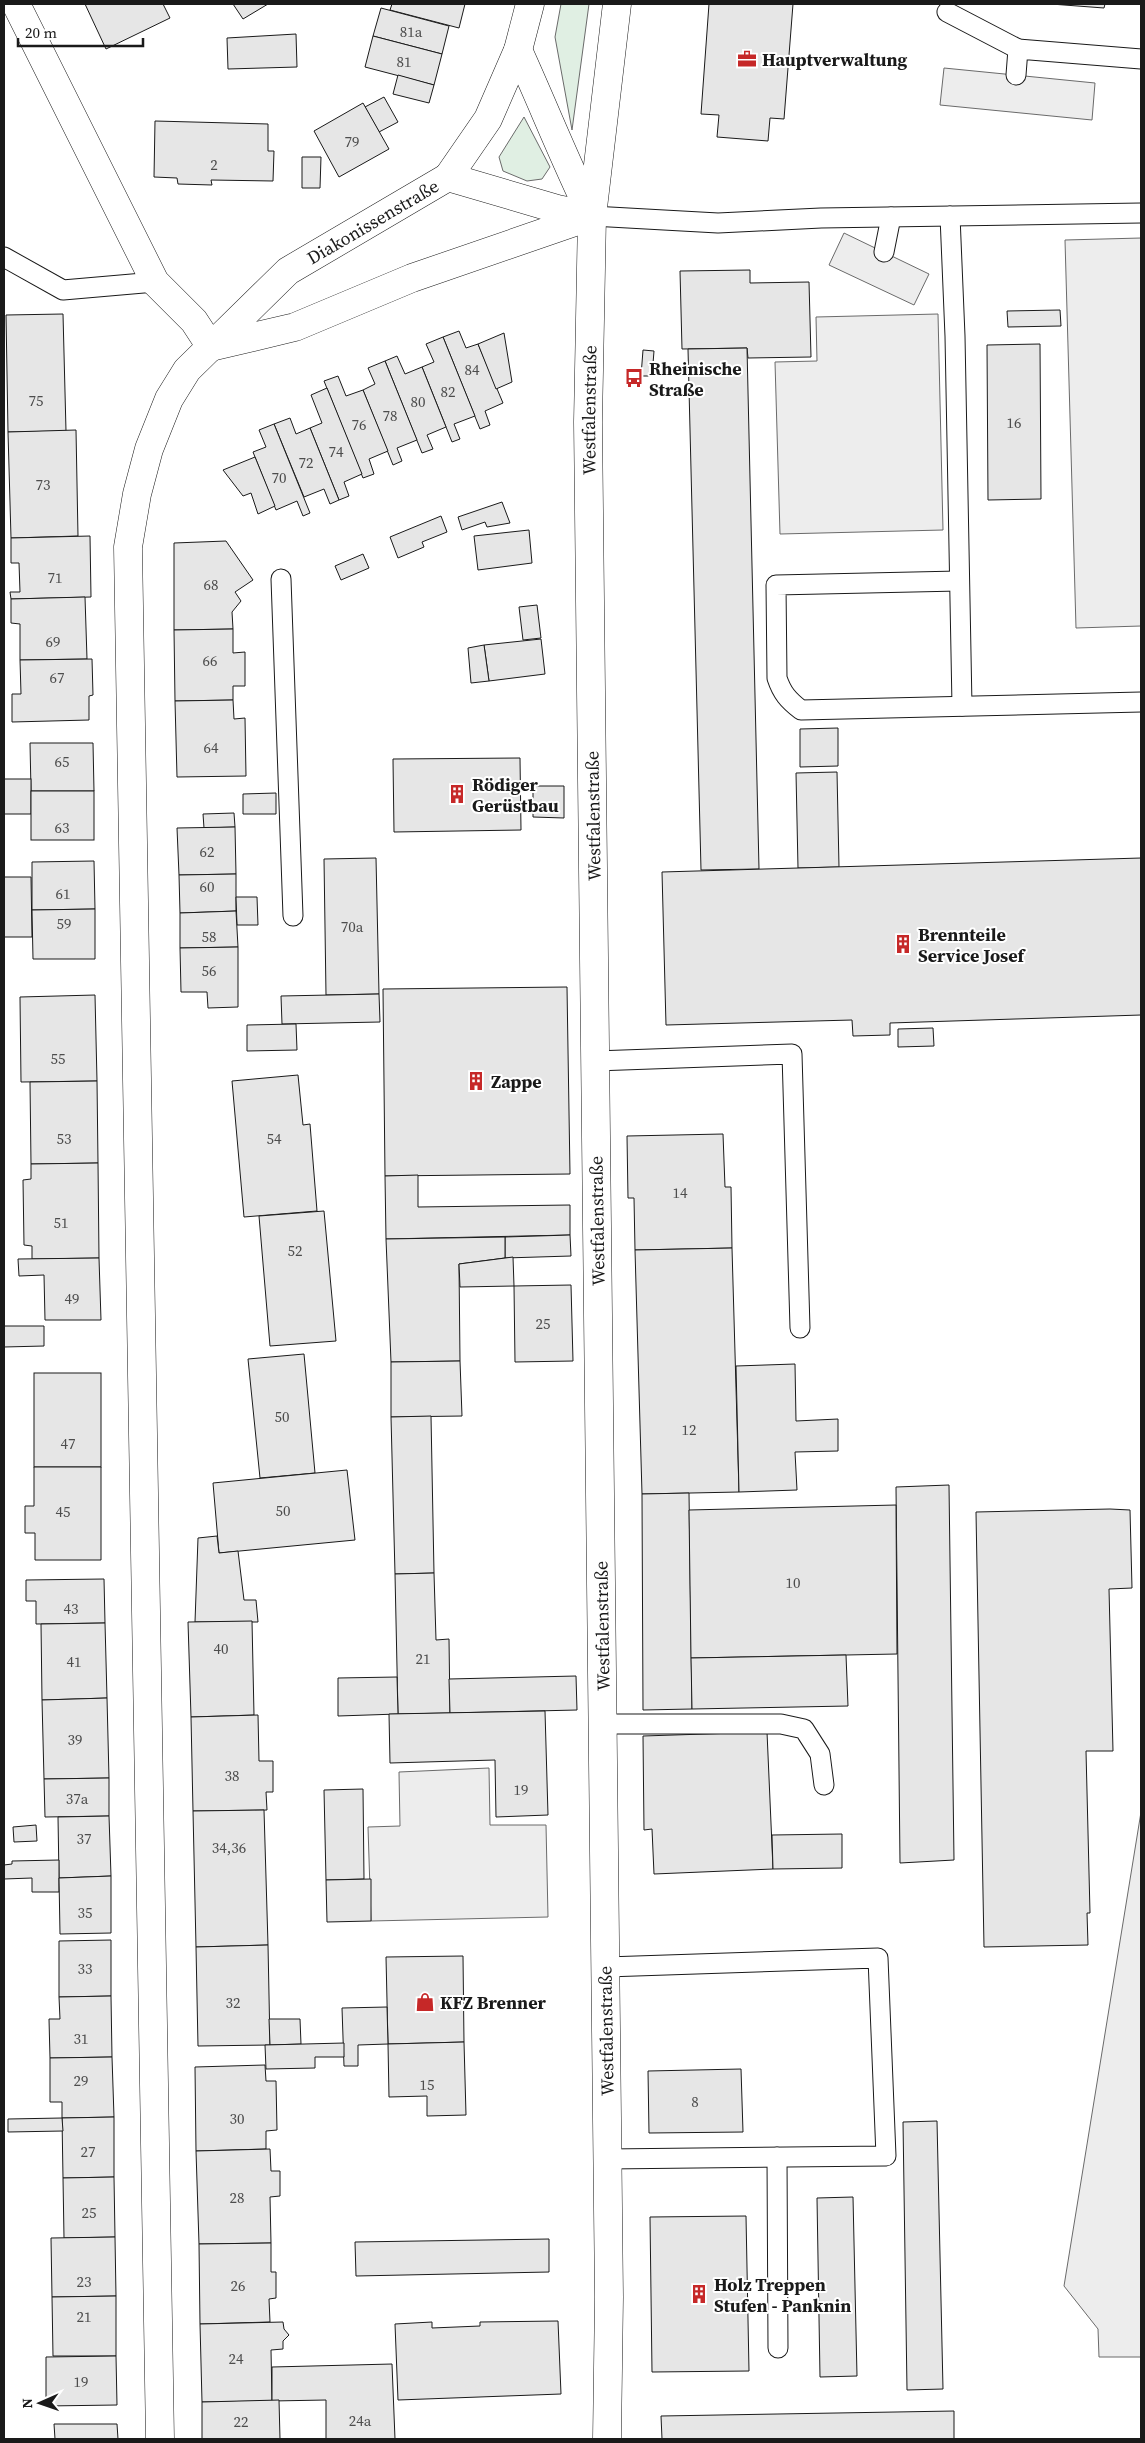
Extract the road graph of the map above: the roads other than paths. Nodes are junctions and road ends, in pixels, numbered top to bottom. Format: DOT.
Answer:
graph roads {
  1 [pos="16,4"];
  2 [pos="530,4"];
  3 [pos="617,4"];
  4 [pos="947,12"];
  5 [pos="1018,49"];
  6 [pos="518,50"];
  7 [pos="1141,59"];
  8 [pos="1016,75"];
  9 [pos="448,177"];
  10 [pos="1141,213"];
  11 [pos="592,216"];
  12 [pos="950,216"];
  13 [pos="891,217"];
  14 [pos="884,252"];
  15 [pos="4,257"];
  16 [pos="155,282"];
  17 [pos="211,347"];
  18 [pos="281,579"];
  19 [pos="959,581"];
  20 [pos="1141,702"];
  21 [pos="962,706"];
  22 [pos="292,916"];
  23 [pos="596,1061"];
  24 [pos="800,1328"];
  25 [pos="603,1724"];
  26 [pos="824,1785"];
  27 [pos="606,1966"];
  28 [pos="777,2157"];
  29 [pos="608,2159"];
  30 [pos="778,2348"];
  31 [pos="160,2439"];
  32 [pos="607,2439"];
  1 -- 16 [label="street"];
  2 -- 6 [label="street"];
  3 -- 11 [label="street, Westfalenstraße"];
  4 -- 5 [label="lane"];
  5 -- 7 [label="lane"];
  5 -- 8 [label="lane"];
  6 -- 9 [label="street"];
  6 -- 11 [label="street"];
  9 -- 11 [label="street, Diakonissenstraße"];
  9 -- 17 [label="street, Diakonissenstraße"];
  10 -- 12 [label="lane"];
  11 -- 13 [label="lane"];
  11 -- 17 [label="street"];
  11 -- 23 [label="street, Westfalenstraße"];
  12 -- 13 [label="lane"];
  12 -- 19 [label="lane"];
  13 -- 14 [label="lane"];
  15 -- 16 [label="lane"];
  16 -- 17 [label="street"];
  17 -- 31 [label="street, Diakonissenstraße"];
  18 -- 22 [label="lane"];
  19 -- 21 [label="lane"];
  19 -- 21 [label="lane"];
  20 -- 21 [label="lane"];
  23 -- 24 [label="lane"];
  23 -- 25 [label="street, Westfalenstraße"];
  25 -- 26 [label="lane"];
  25 -- 27 [label="street, Westfalenstraße"];
  27 -- 28 [label="lane"];
  27 -- 29 [label="street, Westfalenstraße"];
  28 -- 29 [label="lane"];
  28 -- 30 [label="lane"];
  29 -- 32 [label="street, Westfalenstraße"];
}
